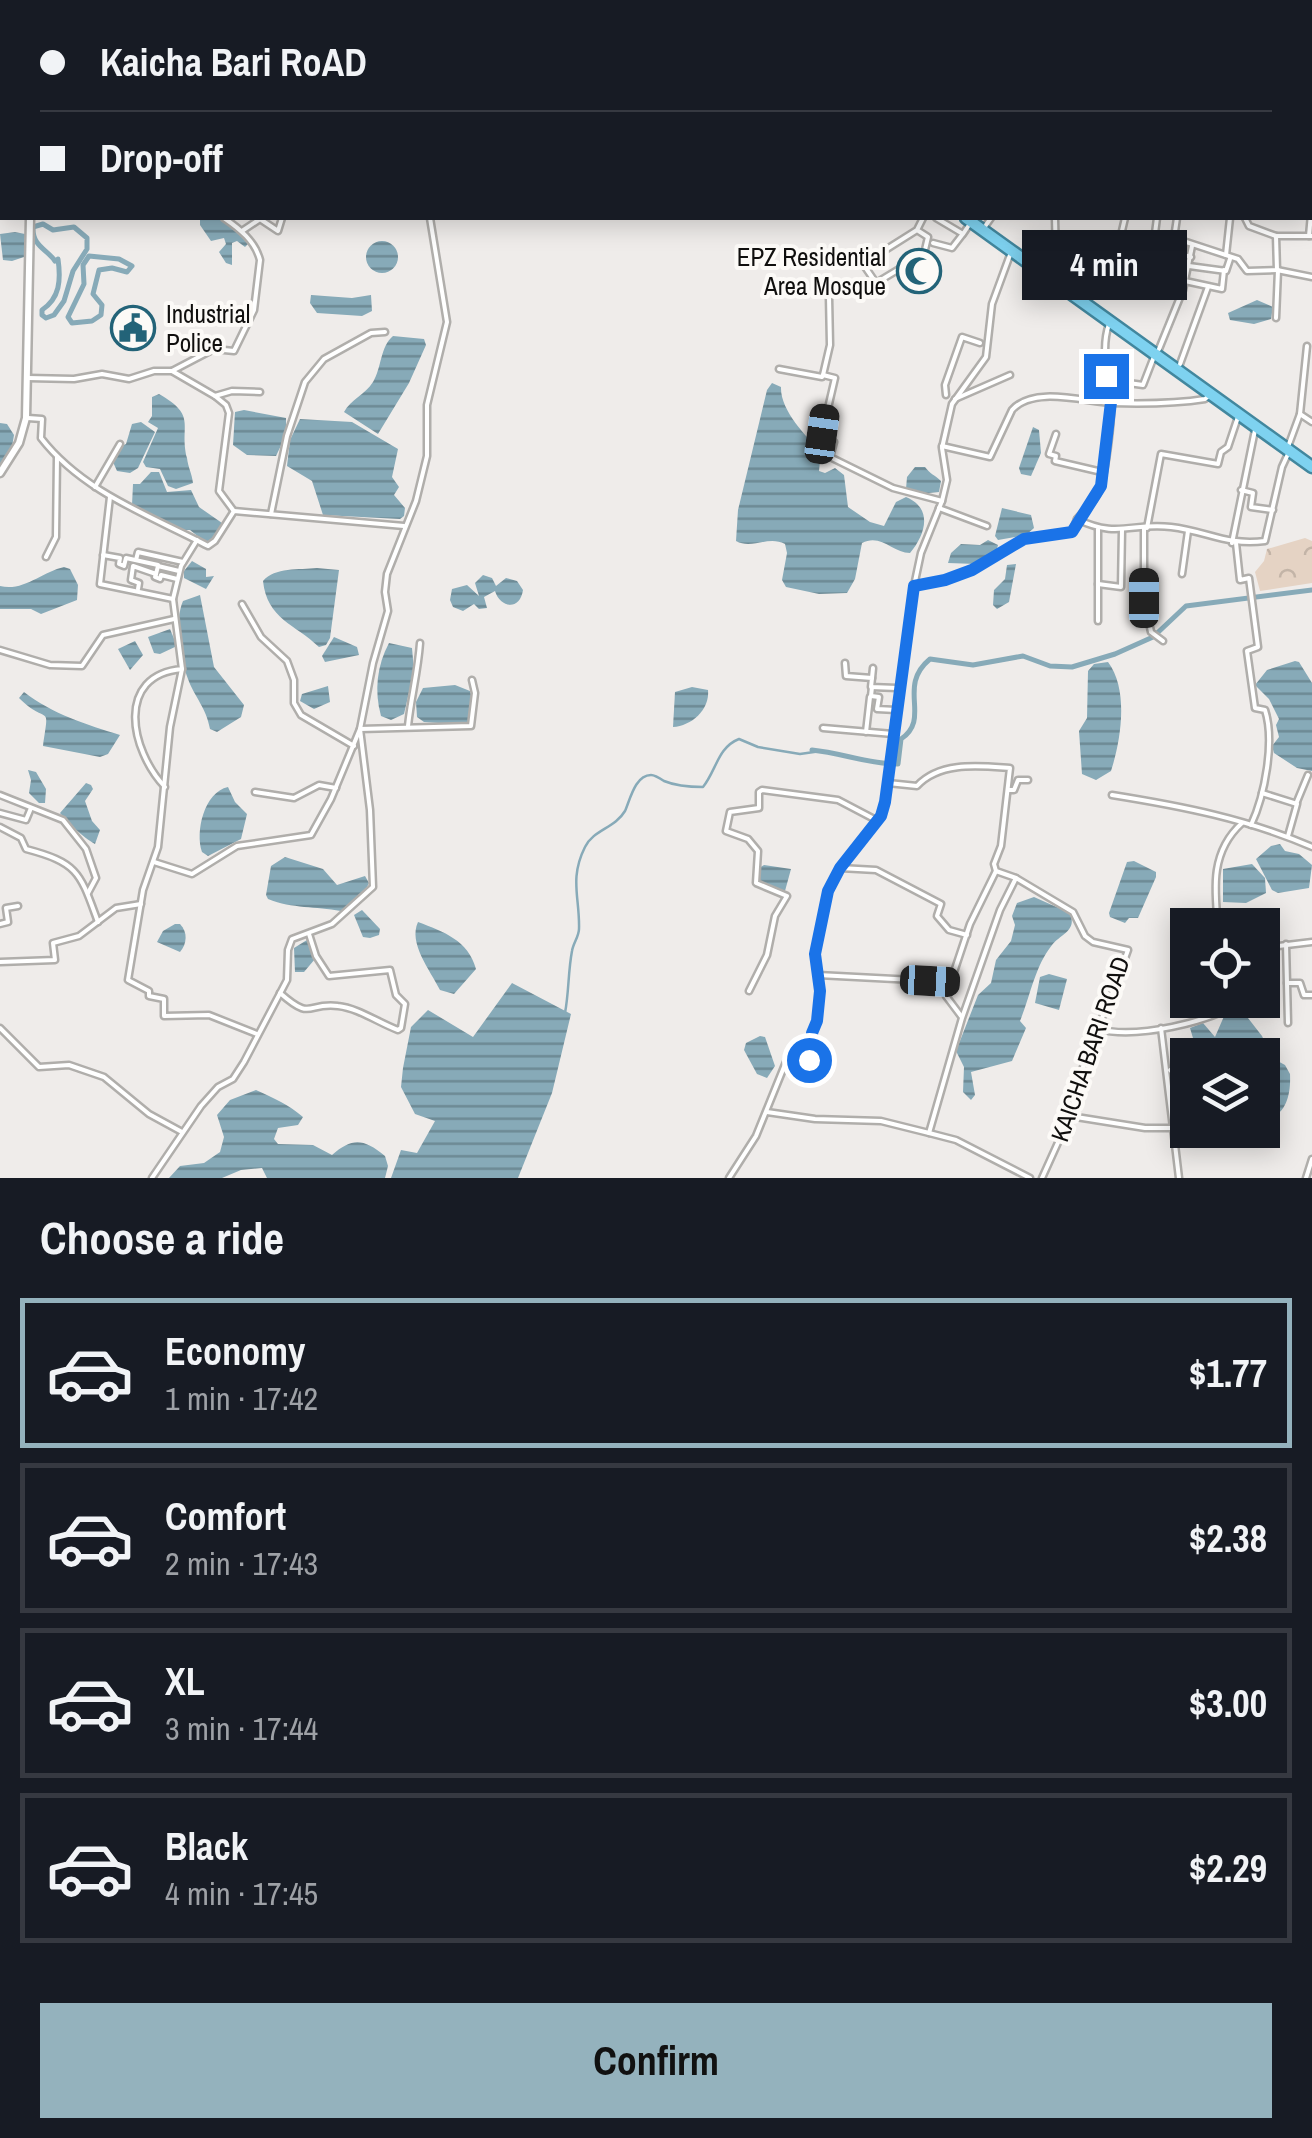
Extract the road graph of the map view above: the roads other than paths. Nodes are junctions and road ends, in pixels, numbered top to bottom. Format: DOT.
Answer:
graph roads {
  1 [pos="30,220"];
  2 [pos="227,220"];
  3 [pos="258,220"];
  4 [pos="262,220"];
  5 [pos="281,220"];
  6 [pos="430,220"];
  7 [pos="922,220"];
  8 [pos="939,220"];
  9 [pos="970,220"];
  10 [pos="972,220"];
  11 [pos="1055,220"];
  12 [pos="1124,220"];
  13 [pos="1157,220"];
  14 [pos="1177,220"];
  15 [pos="1230,220"];
  16 [pos="1248,220"];
  17 [pos="988,221"];
  18 [pos="916,230"];
  19 [pos="242,231"];
  20 [pos="963,234"];
  21 [pos="1276,236"];
  22 [pos="1310,236"];
  23 [pos="928,237"];
  24 [pos="1174,238"];
  25 [pos="1121,239"];
  26 [pos="934,243"];
  27 [pos="1192,246"];
  28 [pos="1012,250"];
  29 [pos="924,254"];
  30 [pos="1056,256"];
  31 [pos="1228,256"];
  32 [pos="1191,257"];
  33 [pos="1189,266"];
  34 [pos="1224,270"];
  35 [pos="1277,270"];
  36 [pos="1053,273"];
  37 [pos="1312,277"];
  38 [pos="1185,281"];
  39 [pos="1208,287"];
  40 [pos="830,297"];
  41 [pos="1276,318"];
  42 [pos="1110,320"];
  43 [pos="385,332"];
  44 [pos="980,344"];
  45 [pos="1307,346"];
  46 [pos="1158,351"];
  47 [pos="1180,364"];
  48 [pos="779,368"];
  49 [pos="172,371"];
  50 [pos="823,374"];
  51 [pos="1010,375"];
  52 [pos="28,378"];
  53 [pos="1106,380"];
  54 [pos="260,392"];
  55 [pos="1212,394"];
  56 [pos="946,395"];
  57 [pos="216,396"];
  58 [pos="953,400"];
  59 [pos="1111,402"];
  60 [pos="1238,414"];
  61 [pos="1300,414"];
  62 [pos="26,418"];
  63 [pos="1312,422"];
  64 [pos="1257,426"];
  65 [pos="1056,434"];
  66 [pos="120,444"];
  67 [pos="942,446"];
  68 [pos="1289,447"];
  69 [pos="57,457"];
  70 [pos="1312,464"];
  71 [pos="1102,472"];
  72 [pos="0,473"];
  73 [pos="95,487"];
  74 [pos="1241,490"];
  75 [pos="110,496"];
  76 [pos="941,505"];
  77 [pos="1272,510"];
  78 [pos="234,511"];
  79 [pos="271,514"];
  80 [pos="1078,520"];
  81 [pos="404,526"];
  82 [pos="986,526"];
  83 [pos="1146,528"];
  84 [pos="1098,530"];
  85 [pos="1122,530"];
  86 [pos="1188,531"];
  87 [pos="197,540"];
  88 [pos="1234,543"];
  89 [pos="103,554"];
  90 [pos="46,558"];
  91 [pos="136,560"];
  92 [pos="183,562"];
  93 [pos="158,566"];
  94 [pos="179,571"];
  95 [pos="156,574"];
  96 [pos="1182,574"];
  97 [pos="177,578"];
  98 [pos="1098,584"];
  99 [pos="914,586"];
  100 [pos="138,591"];
  101 [pos="172,599"];
  102 [pos="242,604"];
  103 [pos="174,619"];
  104 [pos="1098,621"];
  105 [pos="1163,641"];
  106 [pos="420,643"];
  107 [pos="0,650"];
  108 [pos="845,662"];
  109 [pos="873,668"];
  110 [pos="182,669"];
  111 [pos="872,678"];
  112 [pos="472,680"];
  113 [pos="872,687"];
  114 [pos="898,688"];
  115 [pos="870,696"];
  116 [pos="896,710"];
  117 [pos="408,726"];
  118 [pos="823,728"];
  119 [pos="360,729"];
  120 [pos="866,732"];
  121 [pos="893,734"];
  122 [pos="354,746"];
  123 [pos="1308,774"];
  124 [pos="1028,780"];
  125 [pos="888,783"];
  126 [pos="165,786"];
  127 [pos="336,788"];
  128 [pos="1008,790"];
  129 [pos="255,792"];
  130 [pos="1262,792"];
  131 [pos="0,795"];
  132 [pos="1112,795"];
  133 [pos="1296,804"];
  134 [pos="31,806"];
  135 [pos="0,813"];
  136 [pos="878,821"];
  137 [pos="1242,823"];
  138 [pos="1251,825"];
  139 [pos="0,827"];
  140 [pos="1288,836"];
  141 [pos="1312,847"];
  142 [pos="154,862"];
  143 [pos="840,868"];
  144 [pos="996,871"];
  145 [pos="1016,878"];
  146 [pos="88,893"];
  147 [pos="141,904"];
  148 [pos="18,906"];
  149 [pos="1216,908"];
  150 [pos="98,922"];
  151 [pos="0,924"];
  152 [pos="309,934"];
  153 [pos="967,936"];
  154 [pos="1312,942"];
  155 [pos="1286,944"];
  156 [pos="1280,945"];
  157 [pos="0,962"];
  158 [pos="818,975"];
  159 [pos="952,982"];
  160 [pos="1287,982"];
  161 [pos="749,991"];
  162 [pos="280,993"];
  163 [pos="1312,994"];
  164 [pos="962,1018"];
  165 [pos="1202,1018"];
  166 [pos="1288,1023"];
  167 [pos="0,1028"];
  168 [pos="1161,1028"];
  169 [pos="1097,1029"];
  170 [pos="257,1034"];
  171 [pos="1167,1067"];
  172 [pos="1170,1070"];
  173 [pos="1170,1098"];
  174 [pos="767,1112"];
  175 [pos="1070,1116"];
  176 [pos="1170,1128"];
  177 [pos="182,1132"];
  178 [pos="929,1132"];
  179 [pos="1175,1148"];
  180 [pos="1312,1160"];
  181 [pos="152,1178"];
  182 [pos="729,1178"];
  183 [pos="1030,1178"];
  184 [pos="1042,1178"];
  185 [pos="1179,1178"];
  186 [pos="1306,1178"];
  1 -- 52 [label="street"];
  2 -- 19 [label="street"];
  3 -- 19 [label="street"];
  4 -- 5 [label="street"];
  6 -- 81 [label="street"];
  7 -- 18 [label="street"];
  8 -- 20 [label="street"];
  9 -- 20 [label="street"];
  10 -- 28 [label="highway"];
  11 -- 30 [label="street"];
  12 -- 25 [label="street"];
  13 -- 24 [label="street"];
  14 -- 24 [label="street"];
  15 -- 31 [label="street"];
  16 -- 21 [label="street"];
  17 -- 36 [label="highway"];
  18 -- 23 [label="street"];
  18 -- 29 [label="street"];
  19 -- 49 [label="street"];
  20 -- 26 [label="street"];
  21 -- 22 [label="street"];
  21 -- 35 [label="street"];
  23 -- 26 [label="street"];
  23 -- 29 [label="street"];
  24 -- 27 [label="street"];
  25 -- 30 [label="street"];
  25 -- 32 [label="street"];
  26 -- 29 [label="street"];
  27 -- 31 [label="street"];
  27 -- 32 [label="street"];
  28 -- 42 [label="highway"];
  28 -- 58 [label="street"];
  30 -- 36 [label="street"];
  31 -- 34 [label="street"];
  31 -- 35 [label="street"];
  32 -- 33 [label="street"];
  33 -- 34 [label="street"];
  33 -- 38 [label="street"];
  34 -- 39 [label="street"];
  35 -- 37 [label="street"];
  35 -- 41 [label="street"];
  36 -- 46 [label="highway"];
  38 -- 39 [label="street"];
  38 -- 46 [label="street"];
  39 -- 47 [label="street"];
  40 -- 50 [label="street"];
  42 -- 46 [label="highway"];
  42 -- 53 [label="street"];
  43 -- 79 [label="street"];
  44 -- 56 [label="street"];
  45 -- 61 [label="street"];
  46 -- 47 [label="highway"];
  46 -- 53 [label="street"];
  46 -- 55 [label="highway"];
  47 -- 68 [label="highway"];
  48 -- 50 [label="street"];
  49 -- 52 [label="street"];
  49 -- 57 [label="street"];
  50 -- 76 [label="street"];
  51 -- 58 [label="street"];
  52 -- 62 [label="street"];
  53 -- 59 [label="street"];
  54 -- 57 [label="street"];
  55 -- 59 [label="street"];
  55 -- 60 [label="highway"];
  57 -- 78 [label="street"];
  58 -- 67 [label="street"];
  59 -- 67 [label="street"];
  59 -- 71 [label="street"];
  60 -- 64 [label="highway"];
  60 -- 83 [label="street"];
  61 -- 63 [label="street"];
  61 -- 68 [label="street"];
  62 -- 69 [label="street"];
  62 -- 72 [label="street"];
  64 -- 68 [label="highway"];
  64 -- 74 [label="street"];
  65 -- 71 [label="street"];
  66 -- 73 [label="street"];
  67 -- 76 [label="street"];
  68 -- 70 [label="highway"];
  68 -- 77 [label="street"];
  69 -- 73 [label="street"];
  69 -- 90 [label="street"];
  71 -- 80 [label="street"];
  73 -- 75 [label="street"];
  74 -- 77 [label="street"];
  74 -- 88 [label="street"];
  75 -- 87 [label="street"];
  75 -- 89 [label="street"];
  76 -- 82 [label="street"];
  76 -- 99 [label="street"];
  77 -- 88 [label="street"];
  78 -- 79 [label="street"];
  78 -- 87 [label="street"];
  79 -- 81 [label="street"];
  80 -- 84 [label="street"];
  80 -- 99 [label="street"];
  81 -- 119 [label="street"];
  83 -- 85 [label="street"];
  83 -- 86 [label="street"];
  83 -- 105 [label="street"];
  84 -- 85 [label="street"];
  84 -- 98 [label="street"];
  85 -- 98 [label="street"];
  86 -- 88 [label="street"];
  86 -- 96 [label="street"];
  87 -- 92 [label="street"];
  88 -- 130 [label="street"];
  89 -- 91 [label="street"];
  89 -- 100 [label="street"];
  91 -- 92 [label="street"];
  91 -- 93 [label="street"];
  92 -- 94 [label="street"];
  93 -- 94 [label="street"];
  93 -- 95 [label="street"];
  94 -- 97 [label="street"];
  95 -- 97 [label="street"];
  95 -- 100 [label="street"];
  97 -- 101 [label="street"];
  98 -- 104 [label="street"];
  99 -- 114 [label="street"];
  100 -- 101 [label="street"];
  101 -- 103 [label="street"];
  102 -- 122 [label="street"];
  103 -- 107 [label="street"];
  103 -- 110 [label="street"];
  106 -- 117 [label="street"];
  108 -- 111 [label="street"];
  109 -- 111 [label="street"];
  110 -- 126 [label="street"];
  110 -- 126 [label="street"];
  111 -- 113 [label="street"];
  112 -- 117 [label="street"];
  113 -- 114 [label="street"];
  113 -- 115 [label="street"];
  114 -- 116 [label="street"];
  115 -- 116 [label="street"];
  115 -- 120 [label="street"];
  116 -- 121 [label="street"];
  117 -- 119 [label="street"];
  118 -- 120 [label="street"];
  119 -- 122 [label="street"];
  119 -- 152 [label="street"];
  120 -- 121 [label="street"];
  121 -- 125 [label="street"];
  122 -- 127 [label="street"];
  123 -- 133 [label="street"];
  124 -- 128 [label="street"];
  125 -- 128 [label="street"];
  125 -- 136 [label="street"];
  126 -- 142 [label="street"];
  127 -- 129 [label="street"];
  127 -- 142 [label="street"];
  128 -- 144 [label="street"];
  130 -- 133 [label="street"];
  130 -- 138 [label="street"];
  131 -- 134 [label="street"];
  132 -- 137 [label="street"];
  133 -- 140 [label="street"];
  134 -- 135 [label="street"];
  134 -- 146 [label="street"];
  136 -- 143 [label="street"];
  136 -- 161 [label="street"];
  137 -- 138 [label="street"];
  137 -- 149 [label="street"];
  138 -- 140 [label="street"];
  139 -- 146 [label="street"];
  140 -- 141 [label="street"];
  142 -- 147 [label="street"];
  143 -- 153 [label="street"];
  143 -- 158 [label="street"];
  144 -- 145 [label="street, KAICHA BARI ROAD"];
  144 -- 153 [label="street"];
  145 -- 164 [label="street"];
  145 -- 169 [label="street, KAICHA BARI ROAD"];
  146 -- 150 [label="street"];
  147 -- 150 [label="street"];
  147 -- 170 [label="street"];
  148 -- 151 [label="street"];
  150 -- 157 [label="street"];
  152 -- 162 [label="street"];
  152 -- 162 [label="street"];
  153 -- 159 [label="street"];
  154 -- 155 [label="street"];
  155 -- 156 [label="street"];
  155 -- 160 [label="street"];
  158 -- 159 [label="street"];
  158 -- 174 [label="street"];
  159 -- 164 [label="street"];
  160 -- 163 [label="street"];
  160 -- 166 [label="street"];
  162 -- 170 [label="street"];
  164 -- 178 [label="street"];
  165 -- 168 [label="street"];
  167 -- 177 [label="street"];
  168 -- 169 [label="street"];
  168 -- 171 [label="street"];
  169 -- 175 [label="street, KAICHA BARI ROAD"];
  170 -- 177 [label="street"];
  171 -- 172 [label="street"];
  171 -- 173 [label="street"];
  174 -- 178 [label="street"];
  174 -- 182 [label="street"];
  175 -- 176 [label="street"];
  175 -- 184 [label="street, KAICHA BARI ROAD"];
  177 -- 181 [label="street"];
  178 -- 183 [label="street"];
  179 -- 185 [label="street"];
  180 -- 186 [label="street"];
}
